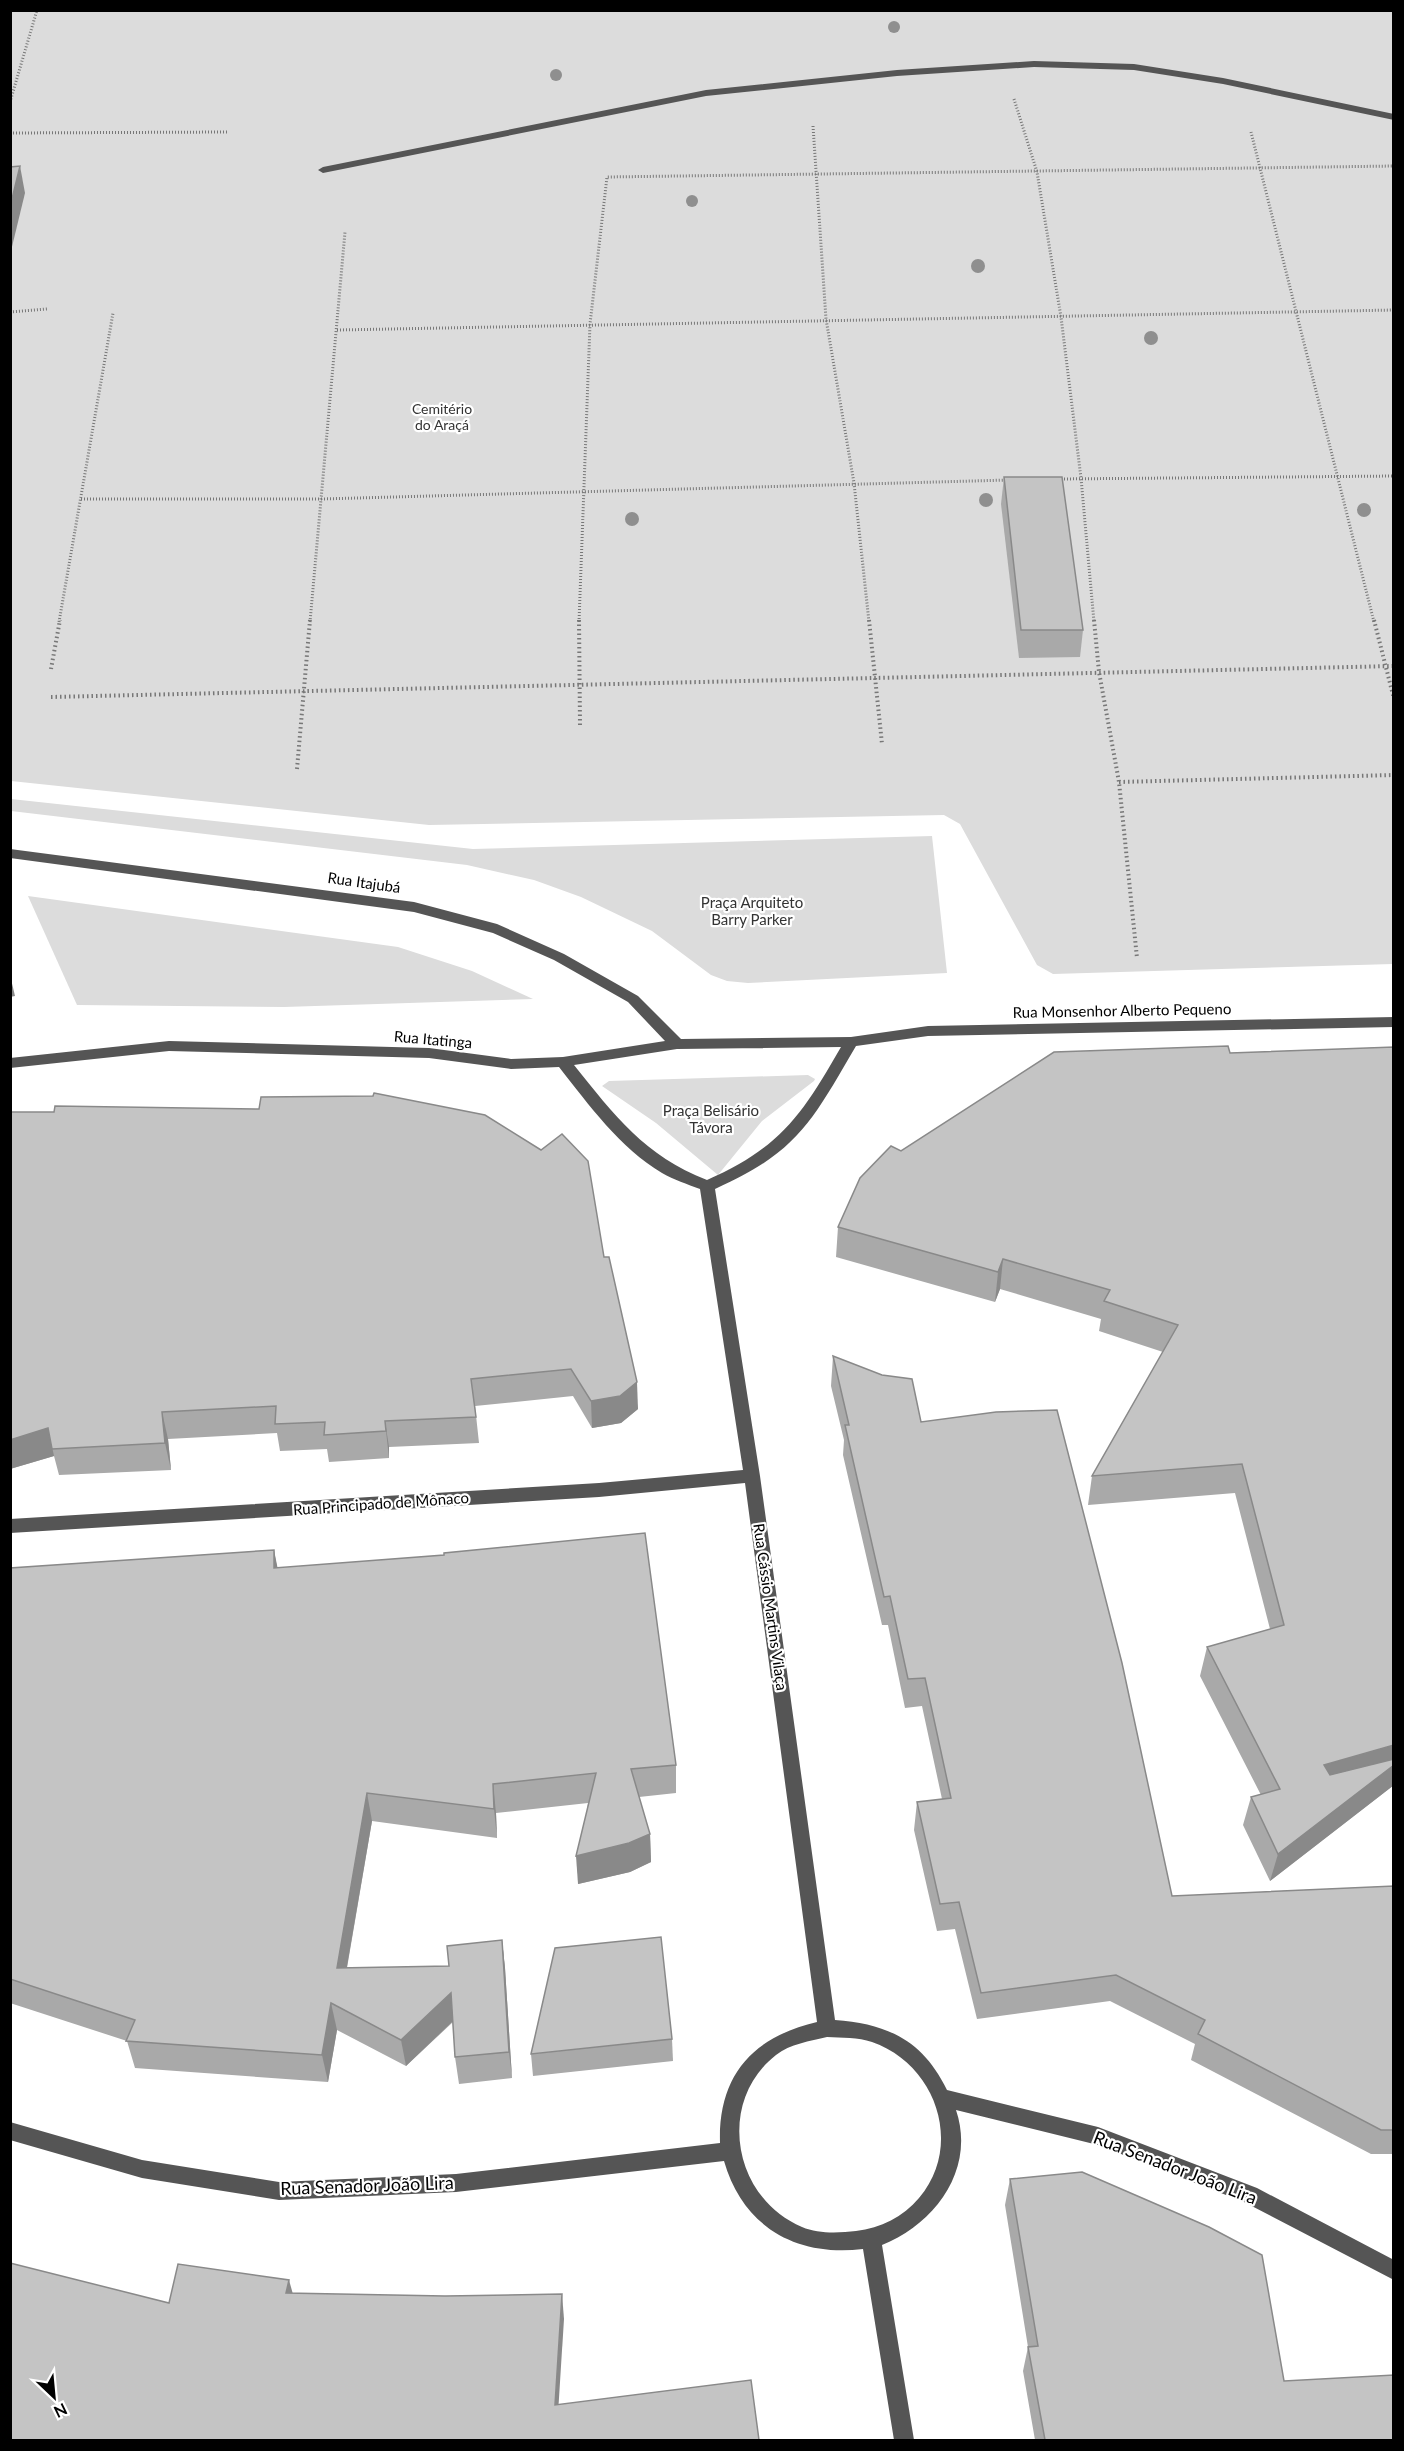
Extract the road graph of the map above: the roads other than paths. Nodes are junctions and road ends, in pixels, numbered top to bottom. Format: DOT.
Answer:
graph roads {
  1 [pos="1394,117"];
  2 [pos="323,170"];
  3 [pos="10,853"];
  4 [pos="1394,1022"];
  5 [pos="851,1042"];
  6 [pos="677,1044"];
  7 [pos="563,1062"];
  8 [pos="10,1063"];
  9 [pos="706,1186"];
  10 [pos="752,1476"];
  11 [pos="10,1526"];
  12 [pos="828,2028"];
  13 [pos="944,2098"];
  14 [pos="10,2131"];
  15 [pos="728,2151"];
  16 [pos="871,2240"];
  17 [pos="1394,2271"];
  18 [pos="904,2440"];
  1 -- 2 [label="street"];
  3 -- 6 [label="street, Rua Itajubá"];
  4 -- 5 [label="street, Rua Monsenhor Alberto Pequeno"];
  5 -- 6 [label="street, Rua Itatinga"];
  5 -- 9 [label="street"];
  6 -- 7 [label="street, Rua Itatinga"];
  7 -- 8 [label="street, Rua Itatinga"];
  7 -- 9 [label="street"];
  9 -- 10 [label="street, Rua Cássio Martins Vilaça"];
  10 -- 11 [label="street, Rua Principado de Mônaco"];
  10 -- 12 [label="street, Rua Cássio Martins Vilaça"];
  12 -- 13 [label="street"];
  12 -- 15 [label="street"];
  13 -- 16 [label="street"];
  13 -- 17 [label="street, Rua Senador João Lira"];
  14 -- 15 [label="street, Rua Senador João Lira"];
  15 -- 16 [label="street"];
  16 -- 18 [label="street"];
}
